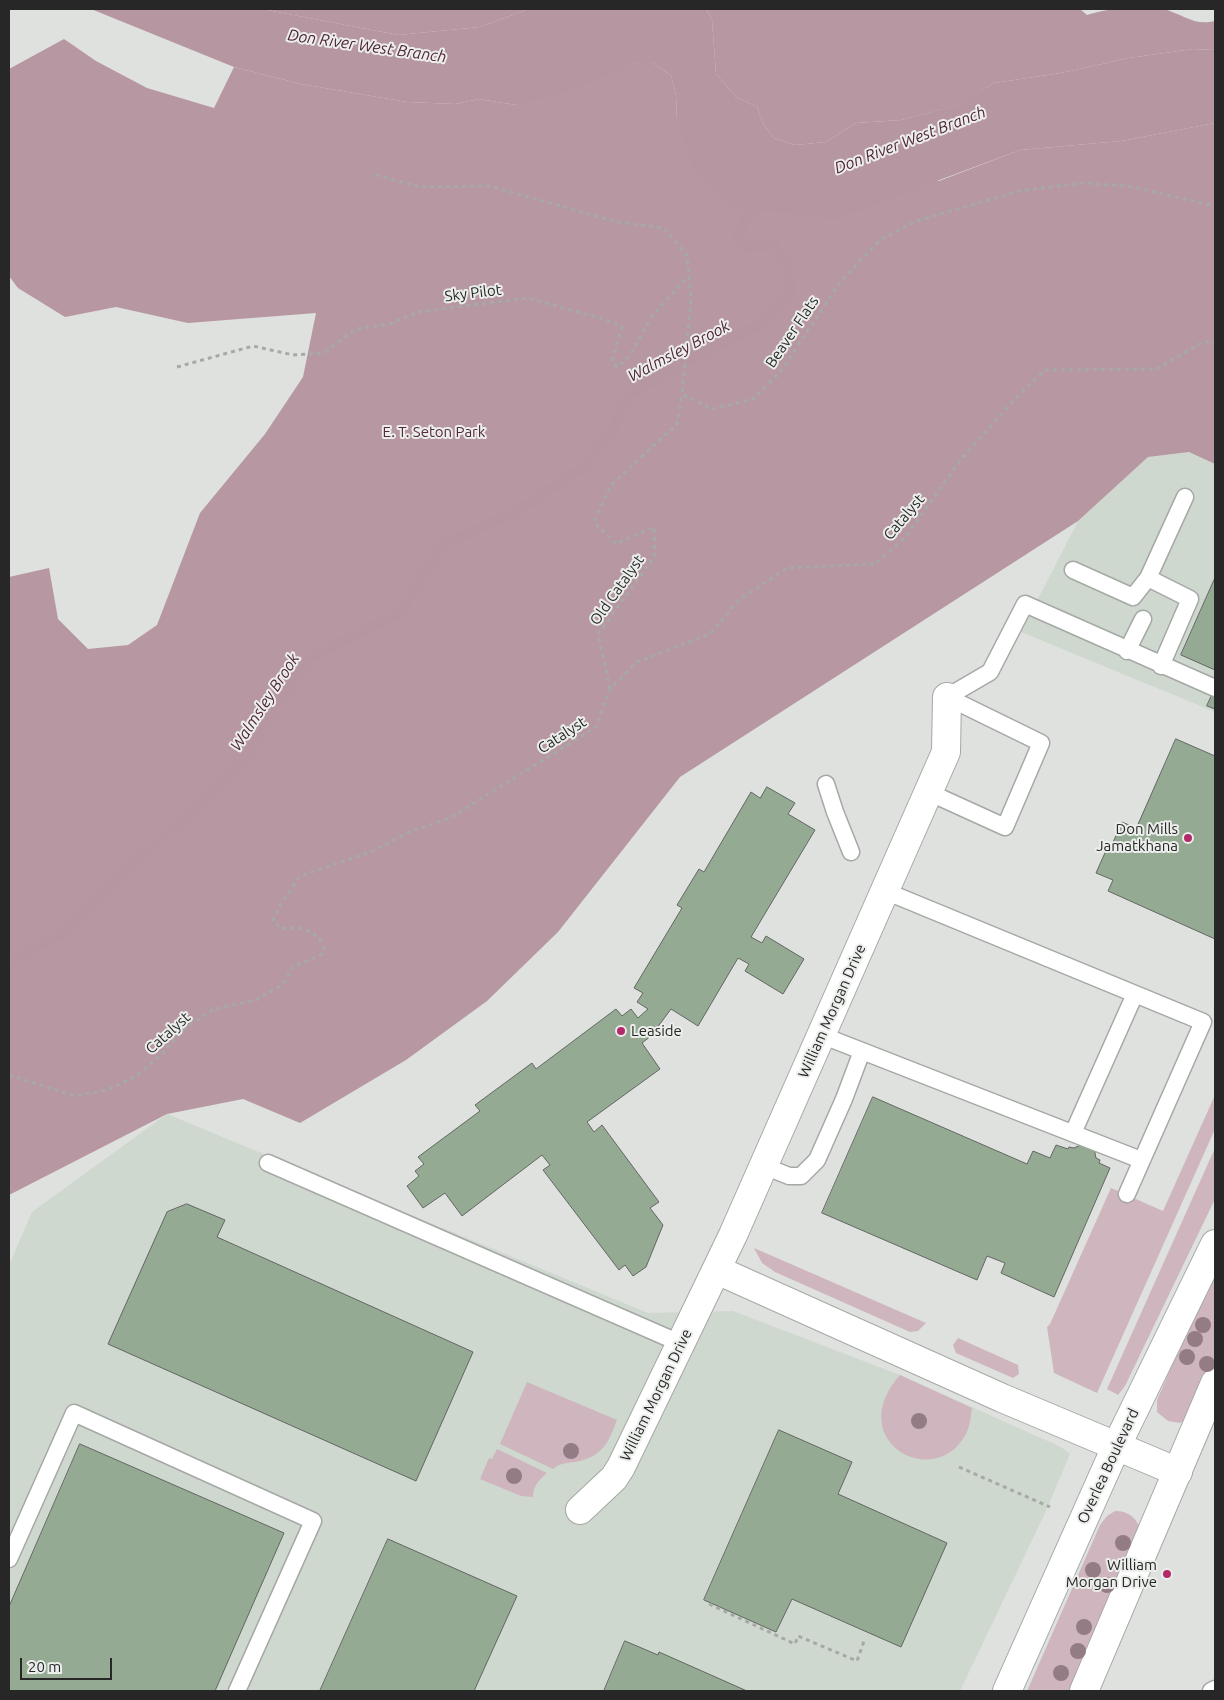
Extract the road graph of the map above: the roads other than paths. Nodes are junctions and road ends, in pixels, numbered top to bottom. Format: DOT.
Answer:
graph roads {
  1 [pos="1185,497"];
  2 [pos="1073,570"];
  3 [pos="1148,578"];
  4 [pos="1143,619"];
  5 [pos="1127,651"];
  6 [pos="1161,666"];
  7 [pos="1215,688"];
  8 [pos="947,697"];
  9 [pos="826,784"];
  10 [pos="928,792"];
  11 [pos="851,852"];
  12 [pos="885,891"];
  13 [pos="1135,994"];
  14 [pos="821,1035"];
  15 [pos="862,1051"];
  16 [pos="1073,1133"];
  17 [pos="1141,1160"];
  18 [pos="268,1162"];
  19 [pos="764,1166"];
  20 [pos="1127,1194"];
  21 [pos="1215,1244"];
  22 [pos="717,1270"];
  23 [pos="682,1344"];
  24 [pos="1215,1382"];
  25 [pos="1116,1447"];
  26 [pos="1178,1472"];
  27 [pos="580,1510"];
  28 [pos="9,1559"];
  29 [pos="1215,1689"];
  30 [pos="237,1691"];
  31 [pos="1007,1691"];
  32 [pos="1084,1691"];
  33 [pos="1211,1691"];
  1 -- 3 [label="lane"];
  2 -- 3 [label="lane"];
  3 -- 6 [label="lane"];
  4 -- 5 [label="lane"];
  5 -- 6 [label="lane"];
  5 -- 8 [label="lane"];
  6 -- 7 [label="lane"];
  8 -- 10 [label="street, William Morgan Drive"];
  8 -- 10 [label="lane"];
  9 -- 11 [label="lane"];
  10 -- 12 [label="street, William Morgan Drive"];
  12 -- 13 [label="lane"];
  12 -- 14 [label="street, William Morgan Drive"];
  13 -- 16 [label="lane"];
  13 -- 17 [label="lane"];
  14 -- 15 [label="lane"];
  14 -- 19 [label="street, William Morgan Drive"];
  15 -- 16 [label="lane"];
  15 -- 19 [label="lane"];
  16 -- 17 [label="lane"];
  17 -- 20 [label="lane"];
  18 -- 23 [label="lane"];
  19 -- 22 [label="street, William Morgan Drive"];
  21 -- 25 [label="street, Overlea Boulevard"];
  22 -- 23 [label="street, William Morgan Drive"];
  22 -- 25 [label="street"];
  23 -- 27 [label="street, William Morgan Drive"];
  24 -- 26 [label="street"];
  25 -- 26 [label="street"];
  25 -- 31 [label="street, Overlea Boulevard"];
  26 -- 32 [label="street"];
  28 -- 30 [label="lane"];
  29 -- 33 [label="lane"];
}
